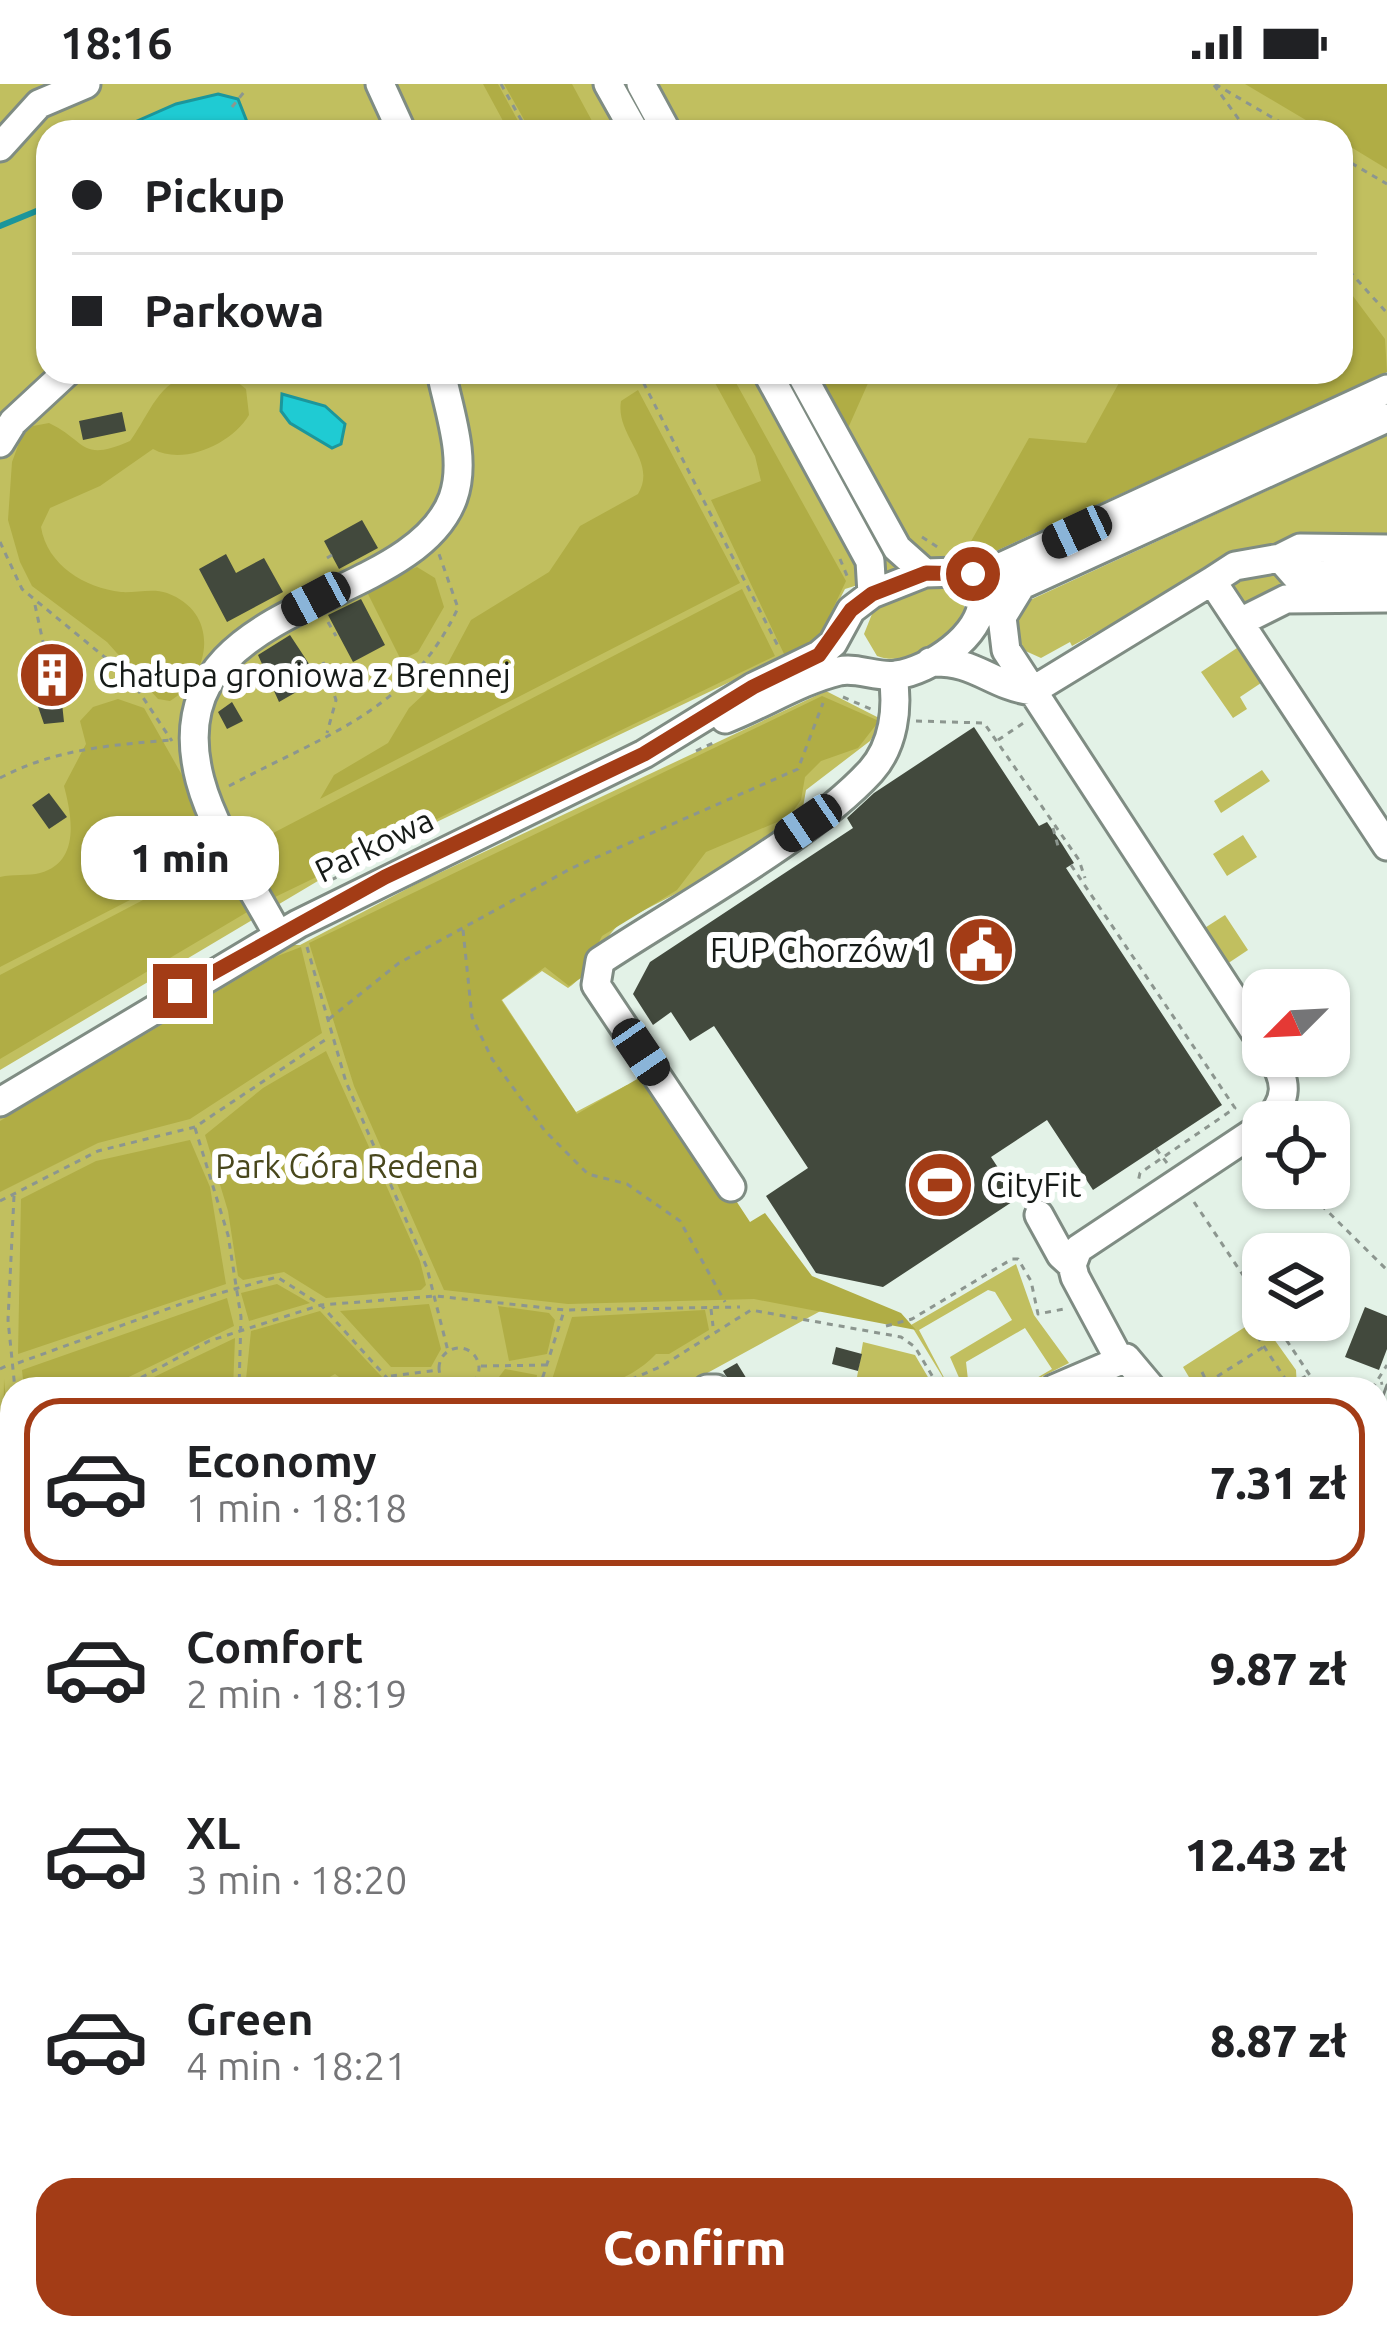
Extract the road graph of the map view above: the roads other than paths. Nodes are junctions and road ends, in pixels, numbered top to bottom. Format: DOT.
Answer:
graph roads {
  1 [pos="86,84"];
  2 [pos="380,84"];
  3 [pos="608,84"];
  4 [pos="640,84"];
  5 [pos="396,120"];
  6 [pos="642,120"];
  7 [pos="649,120"];
  8 [pos="0,147"];
  9 [pos="54,384"];
  10 [pos="443,384"];
  11 [pos="774,384"];
  12 [pos="807,384"];
  13 [pos="1387,389"];
  14 [pos="1387,418"];
  15 [pos="0,443"];
  16 [pos="1387,549"];
  17 [pos="1280,558"];
  18 [pos="926,573"];
  19 [pos="971,574"];
  20 [pos="1387,576"];
  21 [pos="1212,580"];
  22 [pos="1022,586"];
  23 [pos="1387,598"];
  24 [pos="862,602"];
  25 [pos="981,615"];
  26 [pos="1240,622"];
  27 [pos="930,662"];
  28 [pos="883,675"];
  29 [pos="1036,689"];
  30 [pos="666,742"];
  31 [pos="177,747"];
  32 [pos="203,791"];
  33 [pos="1387,846"];
  34 [pos="292,937"];
  35 [pos="1242,1012"];
  36 [pos="0,1102"];
  37 [pos="1242,1139"];
  38 [pos="731,1186"];
  39 [pos="1039,1215"];
  40 [pos="1076,1276"];
  41 [pos="1119,1359"];
  42 [pos="1100,1377"];
  43 [pos="1144,1377"];
  1 -- 8 [label="street"];
  2 -- 5 [label="street"];
  3 -- 6 [label="street"];
  4 -- 7 [label="street"];
  9 -- 15 [label="street"];
  10 -- 32 [label="street"];
  11 -- 24 [label="street"];
  12 -- 18 [label="street"];
  13 -- 19 [label="street"];
  14 -- 22 [label="street"];
  16 -- 17 [label="street"];
  17 -- 20 [label="street"];
  17 -- 21 [label="street"];
  18 -- 19 [label="street"];
  18 -- 24 [label="street"];
  19 -- 25 [label="street"];
  21 -- 26 [label="street"];
  21 -- 29 [label="street"];
  22 -- 25 [label="street"];
  22 -- 29 [label="street"];
  23 -- 26 [label="street"];
  24 -- 28 [label="street"];
  24 -- 30 [label="street, Parkowa"];
  25 -- 27 [label="street"];
  25 -- 29 [label="street"];
  26 -- 33 [label="street"];
  27 -- 28 [label="street, Parkowa"];
  27 -- 29 [label="street"];
  28 -- 30 [label="street, Parkowa"];
  28 -- 38 [label="street"];
  29 -- 35 [label="street"];
  30 -- 34 [label="street, Parkowa"];
  31 -- 32 [label="street"];
  32 -- 34 [label="street"];
  34 -- 36 [label="street, Parkowa"];
  37 -- 40 [label="street"];
  39 -- 40 [label="street"];
  40 -- 41 [label="street"];
  41 -- 42 [label="street"];
  41 -- 43 [label="street"];
}
